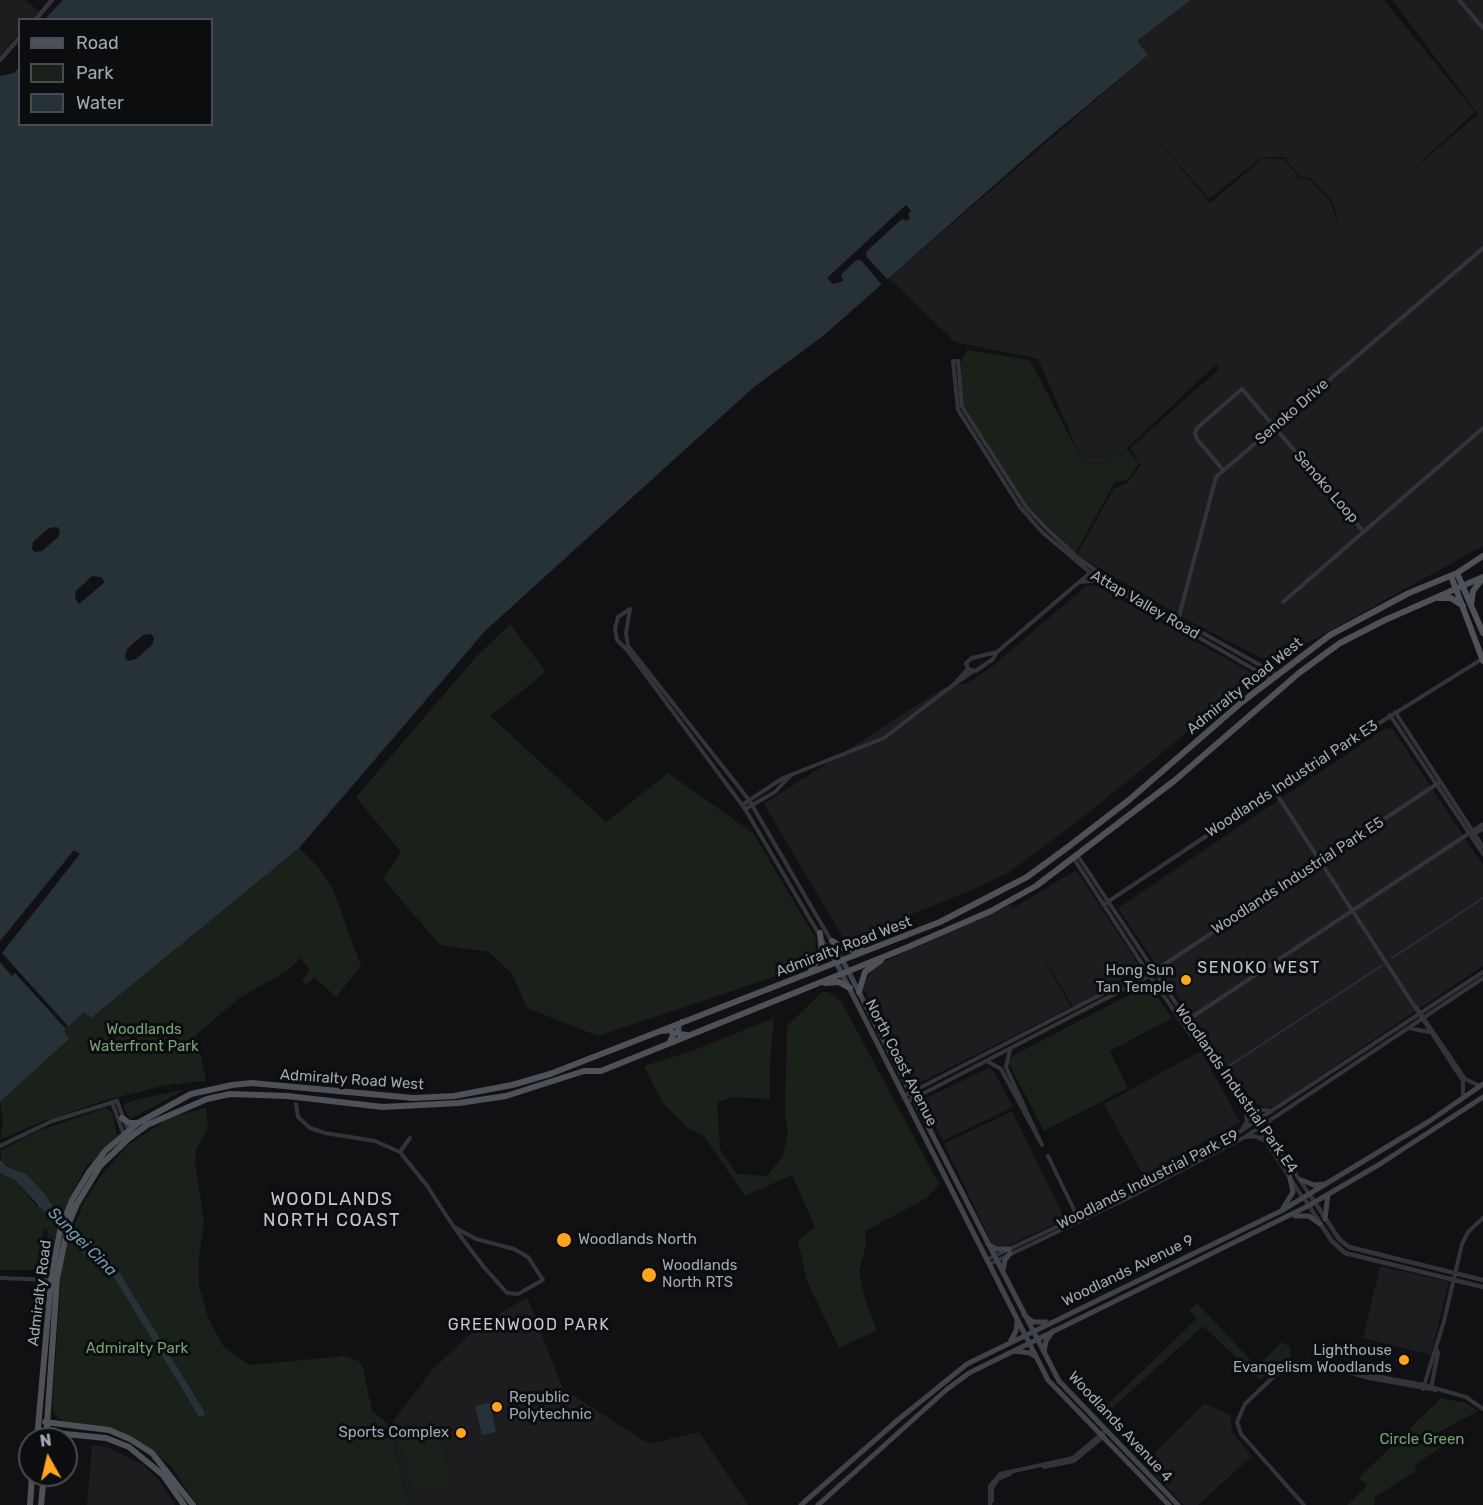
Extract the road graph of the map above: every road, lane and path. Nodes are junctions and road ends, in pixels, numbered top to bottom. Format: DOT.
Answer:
graph roads {
  1 [pos="52,0"];
  2 [pos="1459,0"];
  3 [pos="1483,17"];
  4 [pos="37,18"];
  5 [pos="1478,22"];
  6 [pos="1483,28"];
  7 [pos="18,40"];
  8 [pos="0,60"];
  9 [pos="1483,248"];
  10 [pos="956,361"];
  11 [pos="1274,427"];
  12 [pos="1483,428"];
  13 [pos="1223,470"];
  14 [pos="1044,530"];
  15 [pos="1363,531"];
  16 [pos="1483,556"];
  17 [pos="1093,570"];
  18 [pos="1089,573"];
  19 [pos="1454,574"];
  20 [pos="1483,578"];
  21 [pos="1100,580"];
  22 [pos="1079,583"];
  23 [pos="1463,585"];
  24 [pos="1456,588"];
  25 [pos="1434,598"];
  26 [pos="1283,602"];
  27 [pos="1463,606"];
  28 [pos="1471,606"];
  29 [pos="1178,622"];
  30 [pos="1483,633"];
  31 [pos="997,652"];
  32 [pos="1483,659"];
  33 [pos="970,670"];
  34 [pos="1273,677"];
  35 [pos="1395,712"];
  36 [pos="1390,715"];
  37 [pos="790,776"];
  38 [pos="1438,783"];
  39 [pos="771,786"];
  40 [pos="1274,790"];
  41 [pos="775,792"];
  42 [pos="749,800"];
  43 [pos="1129,800"];
  44 [pos="752,806"];
  45 [pos="744,807"];
  46 [pos="1138,807"];
  47 [pos="1107,818"];
  48 [pos="1483,824"];
  49 [pos="1117,826"];
  50 [pos="1483,829"];
  51 [pos="1472,833"];
  52 [pos="1483,847"];
  53 [pos="1483,854"];
  54 [pos="1076,857"];
  55 [pos="1321,861"];
  56 [pos="1105,904"];
  57 [pos="1353,910"];
  58 [pos="820,933"];
  59 [pos="1128,937"];
  60 [pos="832,941"];
  61 [pos="869,951"];
  62 [pos="886,956"];
  63 [pos="1146,959"];
  64 [pos="1141,962"];
  65 [pos="840,963"];
  66 [pos="849,970"];
  67 [pos="1155,971"];
  68 [pos="1483,972"];
  69 [pos="842,974"];
  70 [pos="1149,974"];
  71 [pos="807,975"];
  72 [pos="1483,978"];
  73 [pos="819,983"];
  74 [pos="1163,985"];
  75 [pos="850,988"];
  76 [pos="1158,988"];
  77 [pos="859,992"];
  78 [pos="1175,1008"];
  79 [pos="1421,1016"];
  80 [pos="682,1021"];
  81 [pos="1185,1022"];
  82 [pos="1408,1028"];
  83 [pos="651,1033"];
  84 [pos="1430,1033"];
  85 [pos="691,1034"];
  86 [pos="670,1042"];
  87 [pos="1010,1049"];
  88 [pos="987,1061"];
  89 [pos="1482,1085"];
  90 [pos="290,1088"];
  91 [pos="304,1089"];
  92 [pos="913,1095"];
  93 [pos="1463,1096"];
  94 [pos="1483,1097"];
  95 [pos="905,1099"];
  96 [pos="296,1100"];
  97 [pos="115,1102"];
  98 [pos="1252,1108"];
  99 [pos="1245,1109"];
  100 [pos="1275,1110"];
  101 [pos="1282,1113"];
  102 [pos="122,1118"];
  103 [pos="138,1123"];
  104 [pos="1262,1123"];
  105 [pos="1255,1124"];
  106 [pos="1259,1129"];
  107 [pos="1240,1133"];
  108 [pos="127,1135"];
  109 [pos="1271,1136"];
  110 [pos="1245,1137"];
  111 [pos="410,1138"];
  112 [pos="1269,1143"];
  113 [pos="0,1146"];
  114 [pos="400,1152"];
  115 [pos="1048,1156"];
  116 [pos="1203,1156"];
  117 [pos="1289,1174"];
  118 [pos="1301,1180"];
  119 [pos="1327,1184"];
  120 [pos="1328,1194"];
  121 [pos="1310,1195"];
  122 [pos="1304,1198"];
  123 [pos="1315,1202"];
  124 [pos="1308,1206"];
  125 [pos="1281,1211"];
  126 [pos="1078,1218"];
  127 [pos="1286,1218"];
  128 [pos="1483,1218"];
  129 [pos="1325,1219"];
  130 [pos="1320,1224"];
  131 [pos="454,1227"];
  132 [pos="62,1233"];
  133 [pos="987,1243"];
  134 [pos="1010,1251"];
  135 [pos="996,1258"];
  136 [pos="989,1262"];
  137 [pos="1003,1273"];
  138 [pos="1455,1273"];
  139 [pos="0,1278"];
  140 [pos="51,1280"];
  141 [pos="1453,1280"];
  142 [pos="1483,1280"];
  143 [pos="1483,1287"];
  144 [pos="1016,1314"];
  145 [pos="1023,1314"];
  146 [pos="1054,1321"];
  147 [pos="1054,1329"];
  148 [pos="1028,1333"];
  149 [pos="1032,1340"];
  150 [pos="1010,1341"];
  151 [pos="1436,1348"];
  152 [pos="1008,1352"];
  153 [pos="1044,1354"];
  154 [pos="1037,1359"];
  155 [pos="1424,1387"];
  156 [pos="1433,1389"];
  157 [pos="1483,1409"];
  158 [pos="38,1422"];
  159 [pos="46,1422"];
  160 [pos="38,1427"];
  161 [pos="46,1427"];
  162 [pos="1105,1433"];
  163 [pos="78,1437"];
  164 [pos="874,1440"];
  165 [pos="885,1446"];
  166 [pos="831,1477"];
  167 [pos="840,1486"];
  168 [pos="31,1487"];
  169 [pos="43,1487"];
  170 [pos="30,1505"];
  171 [pos="41,1505"];
  172 [pos="184,1505"];
  173 [pos="193,1505"];
  174 [pos="801,1505"];
  175 [pos="818,1505"];
  176 [pos="991,1505"];
  177 [pos="1169,1505"];
  178 [pos="1178,1505"];
  179 [pos="1304,1505"];
  1 -- 4 [label="street"];
  2 -- 5 [label="street"];
  3 -- 5 [label="street"];
  5 -- 6 [label="street"];
  7 -- 8 [label="street"];
  9 -- 11 [label="street, Senoko Drive"];
  10 -- 14 [label="street, Attap Valley Road"];
  11 -- 13 [label="street, Senoko Drive"];
  11 -- 13 [label="street, Senoko Loop"];
  11 -- 15 [label="street, Senoko Loop"];
  12 -- 15 [label="street, Senoko Loop"];
  13 -- 29 [label="street, Senoko Drive"];
  14 -- 17 [label="street, Attap Valley Road"];
  14 -- 18 [label="street, Attap Valley Road"];
  15 -- 26 [label="street, Senoko Loop"];
  16 -- 19 [label="main road, Admiralty Road West"];
  17 -- 18 [label="street"];
  17 -- 29 [label="street, Attap Valley Road"];
  18 -- 21 [label="street, Attap Valley Road"];
  18 -- 22 [label="street"];
  19 -- 23 [label="main road"];
  19 -- 24 [label="main road"];
  19 -- 34 [label="main road, Admiralty Road West"];
  20 -- 23 [label="main road, Admiralty Road West"];
  20 -- 28 [label="main road"];
  21 -- 22 [label="street"];
  21 -- 29 [label="street, Attap Valley Road"];
  22 -- 31 [label="street"];
  23 -- 24 [label="main road, Admiralty Road West"];
  23 -- 28 [label="main road"];
  24 -- 25 [label="main road, Admiralty Road West"];
  24 -- 27 [label="main road"];
  25 -- 27 [label="main road"];
  25 -- 46 [label="main road, Admiralty Road West"];
  27 -- 32 [label="main road"];
  28 -- 30 [label="main road"];
  29 -- 34 [label="street, Attap Valley Road"];
  31 -- 33 [label="street"];
  31 -- 33 [label="street"];
  32 -- 35 [label="street, Woodlands Industrial Park E3"];
  33 -- 37 [label="street"];
  34 -- 43 [label="main road, Admiralty Road West"];
  35 -- 36 [label="street, Woodlands Industrial Park E3"];
  35 -- 38 [label="street"];
  36 -- 38 [label="street"];
  36 -- 40 [label="street, Woodlands Industrial Park E3"];
  37 -- 39 [label="street"];
  37 -- 41 [label="street"];
  38 -- 51 [label="street"];
  38 -- 55 [label="street, Woodlands Industrial Park E5"];
  39 -- 41 [label="street"];
  39 -- 42 [label="street"];
  40 -- 55 [label="street"];
  40 -- 56 [label="street, Woodlands Industrial Park E3"];
  41 -- 44 [label="street"];
  42 -- 44 [label="street, North Coast Avenue"];
  42 -- 45 [label="street"];
  42 -- 45 [label="street, North Coast Avenue"];
  43 -- 46 [label="main road"];
  43 -- 47 [label="main road, Admiralty Road West"];
  44 -- 45 [label="street"];
  44 -- 60 [label="street, North Coast Avenue"];
  45 -- 58 [label="street, North Coast Avenue"];
  46 -- 49 [label="main road, Admiralty Road West"];
  47 -- 49 [label="main road"];
  47 -- 61 [label="main road, Admiralty Road West"];
  48 -- 51 [label="street"];
  49 -- 54 [label="main road, Admiralty Road West"];
  50 -- 51 [label="street"];
  51 -- 52 [label="street"];
  51 -- 53 [label="street"];
  51 -- 57 [label="street"];
  54 -- 56 [label="street, Woodlands Industrial Park E4"];
  54 -- 62 [label="main road, Admiralty Road West"];
  55 -- 57 [label="street"];
  55 -- 67 [label="street, Woodlands Industrial Park E5"];
  56 -- 59 [label="street, Woodlands Industrial Park E4"];
  57 -- 79 [label="street"];
  57 -- 81 [label="street"];
  58 -- 65 [label="street, North Coast Avenue"];
  58 -- 71 [label="main road"];
  59 -- 63 [label="street, Woodlands Industrial Park E4"];
  59 -- 64 [label="street, Woodlands Industrial Park E4"];
  60 -- 61 [label="main road"];
  60 -- 65 [label="street, North Coast Avenue"];
  61 -- 65 [label="main road, Admiralty Road West"];
  62 -- 66 [label="main road, Admiralty Road West"];
  62 -- 77 [label="main road"];
  63 -- 64 [label="street"];
  63 -- 67 [label="street, Woodlands Industrial Park E4"];
  64 -- 70 [label="street, Woodlands Industrial Park E4"];
  65 -- 66 [label="main road, North Coast Avenue"];
  65 -- 69 [label="main road, North Coast Avenue"];
  65 -- 71 [label="main road, Admiralty Road West"];
  66 -- 69 [label="main road, Admiralty Road West"];
  66 -- 77 [label="main road, North Coast Avenue"];
  67 -- 70 [label="street, Woodlands Industrial Park E5"];
  67 -- 74 [label="street, Woodlands Industrial Park E4"];
  68 -- 79 [label="street, Woodlands Industrial Park E9"];
  69 -- 73 [label="main road, Admiralty Road West"];
  69 -- 75 [label="main road, North Coast Avenue"];
  70 -- 76 [label="street, Woodlands Industrial Park E4"];
  70 -- 87 [label="street, Woodlands Industrial Park E5"];
  70 -- 92 [label="street, Woodlands Industrial Park E5"];
  71 -- 80 [label="main road, Admiralty Road West"];
  72 -- 79 [label="street, Woodlands Industrial Park E9"];
  73 -- 75 [label="main road"];
  73 -- 85 [label="main road, Admiralty Road West"];
  74 -- 76 [label="street"];
  74 -- 78 [label="street, Woodlands Industrial Park E4"];
  75 -- 95 [label="main road, North Coast Avenue"];
  76 -- 78 [label="street, Woodlands Industrial Park E4"];
  77 -- 92 [label="main road, North Coast Avenue"];
  78 -- 81 [label="street, Woodlands Industrial Park E4"];
  79 -- 82 [label="street, Woodlands Industrial Park E9"];
  79 -- 84 [label="street"];
  79 -- 89 [label="street"];
  79 -- 100 [label="street, Woodlands Industrial Park E9"];
  80 -- 83 [label="main road, Admiralty Road West"];
  80 -- 85 [label="main road"];
  81 -- 98 [label="street, Woodlands Industrial Park E4"];
  81 -- 99 [label="street, Woodlands Industrial Park E4"];
  82 -- 84 [label="street"];
  82 -- 101 [label="street, Woodlands Industrial Park E9"];
  83 -- 86 [label="main road"];
  83 -- 91 [label="main road, Admiralty Road West"];
  84 -- 93 [label="street"];
  85 -- 86 [label="main road, Admiralty Road West"];
  86 -- 96 [label="main road, Admiralty Road West"];
  87 -- 88 [label="street, Woodlands Industrial Park E5"];
  87 -- 88 [label="street"];
  88 -- 92 [label="street, Woodlands Industrial Park E5"];
  89 -- 93 [label="main road, Woodlands Avenue 9"];
  90 -- 91 [label="main road, Admiralty Road West"];
  90 -- 96 [label="main road"];
  90 -- 103 [label="main road, Admiralty Road West"];
  91 -- 96 [label="main road"];
  92 -- 95 [label="street, Woodlands Industrial Park E5"];
  92 -- 133 [label="main road, North Coast Avenue"];
  93 -- 119 [label="main road, Woodlands Avenue 9"];
  94 -- 120 [label="main road, Woodlands Avenue 9"];
  95 -- 136 [label="main road, North Coast Avenue"];
  96 -- 108 [label="main road, Admiralty Road West"];
  96 -- 114 [label="street"];
  97 -- 102 [label="street"];
  97 -- 108 [label="street"];
  97 -- 113 [label="street"];
  98 -- 100 [label="street"];
  98 -- 104 [label="street, Woodlands Industrial Park E4"];
  99 -- 105 [label="street, Woodlands Industrial Park E4"];
  99 -- 107 [label="street"];
  100 -- 104 [label="street, Woodlands Industrial Park E9"];
  101 -- 104 [label="street, Woodlands Industrial Park E9"];
  101 -- 109 [label="street"];
  102 -- 103 [label="main road"];
  102 -- 108 [label="street"];
  103 -- 108 [label="main road, Admiralty Road West"];
  104 -- 105 [label="street, Woodlands Industrial Park E9"];
  104 -- 106 [label="street, Woodlands Industrial Park E9"];
  104 -- 109 [label="street, Woodlands Industrial Park E4"];
  105 -- 106 [label="street, Woodlands Industrial Park E4"];
  105 -- 107 [label="street, Woodlands Industrial Park E9"];
  106 -- 110 [label="street, Woodlands Industrial Park E9"];
  106 -- 112 [label="street, Woodlands Industrial Park E4"];
  107 -- 116 [label="street, Woodlands Industrial Park E9"];
  108 -- 132 [label="main road, Admiralty Road"];
  109 -- 118 [label="street, Woodlands Industrial Park E4"];
  110 -- 112 [label="street"];
  110 -- 116 [label="street, Woodlands Industrial Park E9"];
  111 -- 114 [label="street"];
  112 -- 117 [label="street, Woodlands Industrial Park E4"];
  114 -- 131 [label="street"];
  115 -- 126 [label="street"];
  116 -- 126 [label="street, Woodlands Industrial Park E9"];
  116 -- 134 [label="street, Woodlands Industrial Park E9"];
  117 -- 122 [label="street, Woodlands Industrial Park E4"];
  117 -- 125 [label="main road"];
  118 -- 119 [label="main road"];
  118 -- 121 [label="street, Woodlands Industrial Park E4"];
  119 -- 121 [label="main road, Woodlands Avenue 9"];
  120 -- 123 [label="main road, Woodlands Avenue 9"];
  120 -- 129 [label="main road"];
  121 -- 122 [label="main road, Woodlands Avenue 9"];
  121 -- 123 [label="street, Woodlands Industrial Park E4"];
  122 -- 124 [label="street, Woodlands Industrial Park E4"];
  122 -- 125 [label="main road, Woodlands Avenue 9"];
  123 -- 124 [label="main road, Woodlands Avenue 9"];
  123 -- 129 [label="street, Woodlands Industrial Park E4"];
  124 -- 127 [label="main road, Woodlands Avenue 9"];
  124 -- 130 [label="street, Woodlands Industrial Park E4"];
  125 -- 146 [label="main road, Woodlands Avenue 9"];
  126 -- 134 [label="street, Woodlands Industrial Park E9"];
  127 -- 130 [label="main road"];
  127 -- 147 [label="main road, Woodlands Avenue 9"];
  128 -- 138 [label="street"];
  129 -- 138 [label="street, Woodlands Industrial Park E4"];
  130 -- 141 [label="street, Woodlands Industrial Park E4"];
  131 -- 131 [label="street"];
  132 -- 140 [label="main road, Admiralty Road"];
  132 -- 159 [label="main road, Admiralty Road"];
  133 -- 134 [label="main road"];
  133 -- 135 [label="main road, North Coast Avenue"];
  134 -- 135 [label="street, Woodlands Industrial Park E9"];
  134 -- 137 [label="main road"];
  135 -- 136 [label="street, Woodlands Industrial Park E9"];
  135 -- 137 [label="main road, North Coast Avenue"];
  136 -- 144 [label="main road, North Coast Avenue"];
  137 -- 145 [label="main road, North Coast Avenue"];
  138 -- 141 [label="street"];
  138 -- 142 [label="street, Woodlands Industrial Park E4"];
  139 -- 140 [label="street"];
  140 -- 158 [label="main road, Admiralty Road"];
  141 -- 143 [label="street, Woodlands Industrial Park E4"];
  141 -- 151 [label="street"];
  144 -- 148 [label="main road, North Coast Avenue"];
  144 -- 150 [label="main road"];
  145 -- 146 [label="main road"];
  145 -- 148 [label="main road, North Coast Avenue"];
  146 -- 148 [label="main road, Woodlands Avenue 9"];
  147 -- 149 [label="main road, Woodlands Avenue 9"];
  147 -- 153 [label="main road"];
  148 -- 149 [label="main road, Woodlands Avenue 4"];
  148 -- 150 [label="main road, Woodlands Avenue 9"];
  149 -- 152 [label="main road, Woodlands Avenue 9"];
  149 -- 153 [label="main road, Woodlands Avenue 4"];
  149 -- 154 [label="main road, Woodlands Avenue 4"];
  150 -- 164 [label="main road, Woodlands Avenue 9"];
  151 -- 155 [label="street"];
  151 -- 156 [label="street"];
  152 -- 154 [label="main road"];
  152 -- 165 [label="main road, Woodlands Avenue 9"];
  153 -- 162 [label="main road, Woodlands Avenue 4"];
  154 -- 162 [label="main road, Woodlands Avenue 4"];
  155 -- 156 [label="street"];
  155 -- 179 [label="street"];
  156 -- 157 [label="street"];
  158 -- 159 [label="main road"];
  158 -- 160 [label="main road, Admiralty Road"];
  159 -- 161 [label="main road, Admiralty Road"];
  159 -- 173 [label="main road"];
  162 -- 176 [label="street"];
  162 -- 177 [label="main road, Woodlands Avenue 4"];
  162 -- 178 [label="main road, Woodlands Avenue 4"];
  163 -- 172 [label="main road"];
  164 -- 165 [label="main road"];
  164 -- 166 [label="main road, Woodlands Avenue 9"];
  165 -- 167 [label="main road, Woodlands Avenue 9"];
  166 -- 167 [label="main road"];
  166 -- 174 [label="main road, Woodlands Avenue 9"];
  167 -- 175 [label="main road, Woodlands Avenue 9"];
  168 -- 170 [label="main road"];
  169 -- 171 [label="main road"];
}
